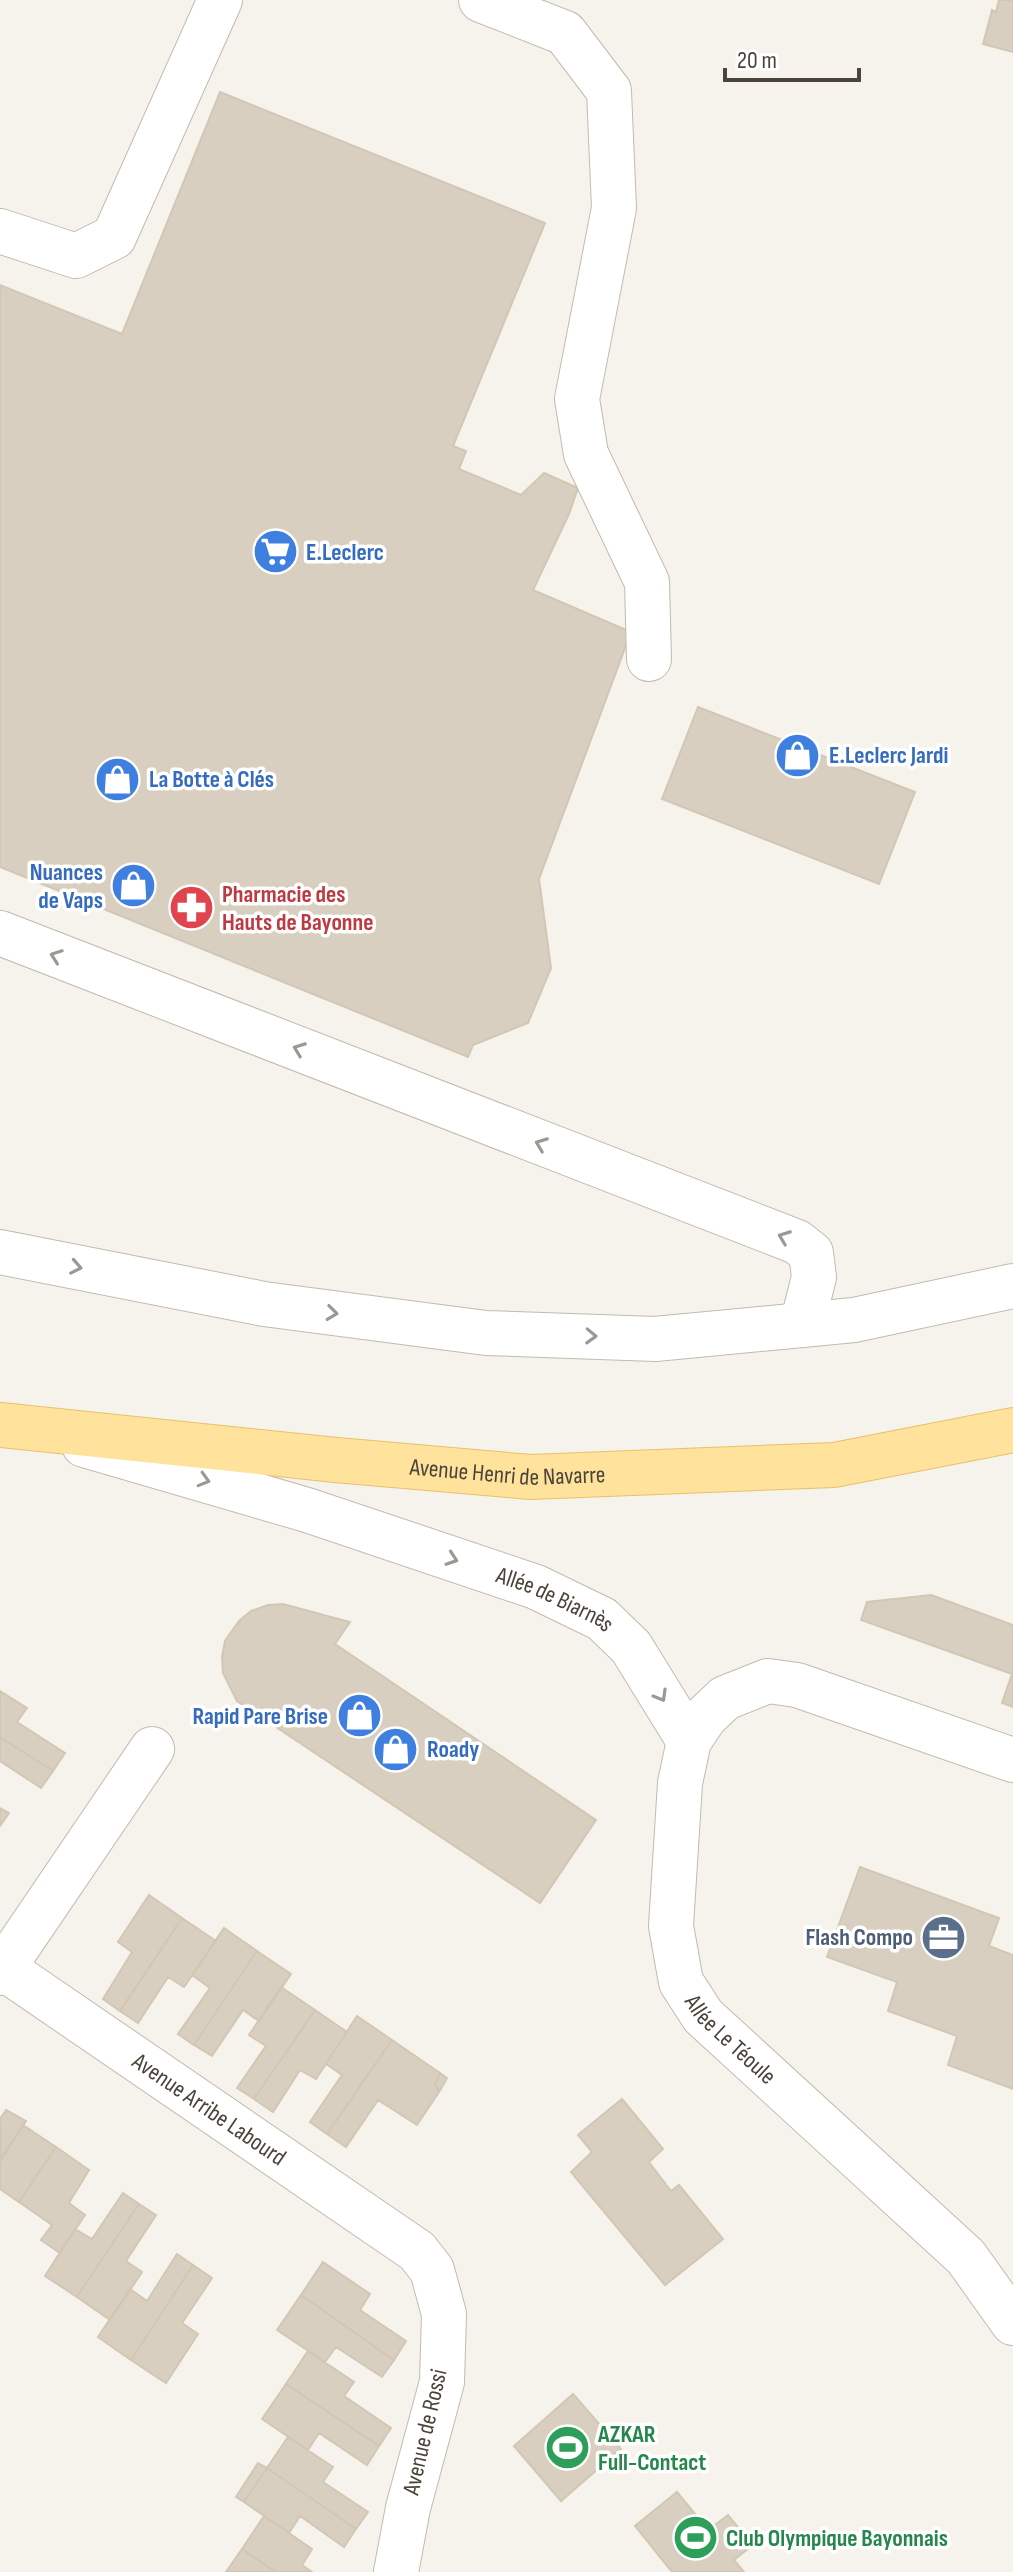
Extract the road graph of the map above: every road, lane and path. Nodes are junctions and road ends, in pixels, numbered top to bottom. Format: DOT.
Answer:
graph roads {
  1 [pos="220,0"];
  2 [pos="481,0"];
  3 [pos="0,231"];
  4 [pos="649,659"];
  5 [pos="0,933"];
  6 [pos="0,1252"];
  7 [pos="1013,1286"];
  8 [pos="802,1325"];
  9 [pos="11,1426"];
  10 [pos="1013,1430"];
  11 [pos="689,1741"];
  12 [pos="152,1749"];
  13 [pos="1013,1760"];
  14 [pos="2,1971"];
  15 [pos="417,2251"];
  16 [pos="966,2257"];
  17 [pos="1013,2282"];
  18 [pos="1013,2323"];
  19 [pos="396,2572"];
  1 -- 3 [label="street"];
  2 -- 4 [label="street"];
  8 -- 5 [label="street, one-way"];
  6 -- 8 [label="street, one-way"];
  7 -- 8 [label="street"];
  9 -- 10 [label="main road, Avenue Henri de Navarre"];
  9 -- 11 [label="street, Allée de Biarnès, one-way"];
  11 -- 13 [label="street"];
  11 -- 16 [label="street, Allée Le Téoule"];
  12 -- 14 [label="street, Avenue Arribe Labourd"];
  14 -- 15 [label="street, Avenue Arribe Labourd"];
  15 -- 19 [label="street, Avenue de Rossi"];
  16 -- 17 [label="street, Allée Le Téoule"];
  16 -- 18 [label="street, Allée Le Téoule"];
}
